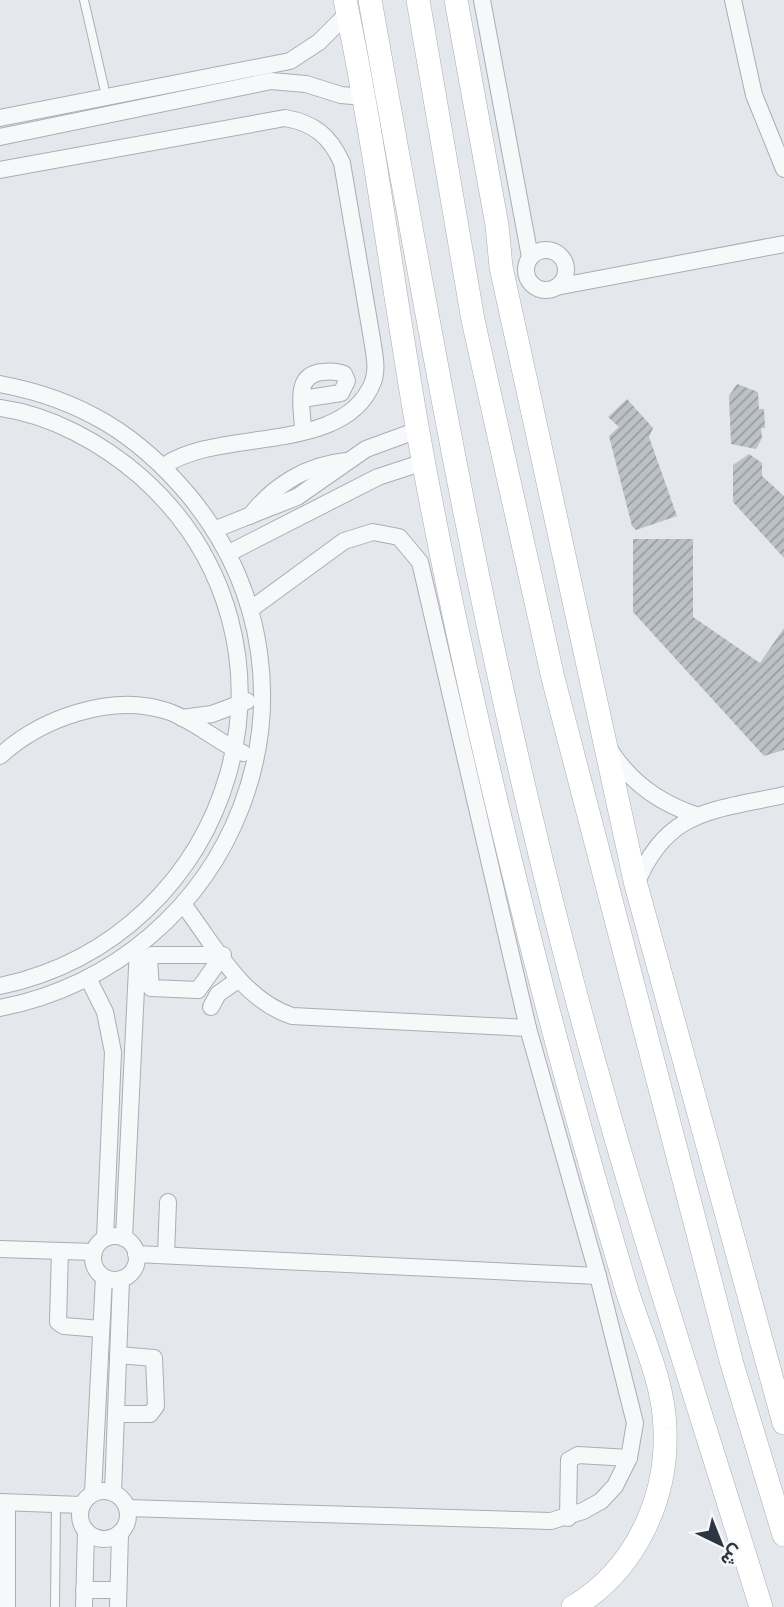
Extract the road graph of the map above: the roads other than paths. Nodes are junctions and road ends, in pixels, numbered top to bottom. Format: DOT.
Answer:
graph roads {
  1 [pos="85,0"];
  2 [pos="370,0"];
  3 [pos="418,0"];
  4 [pos="456,0"];
  5 [pos="482,0"];
  6 [pos="733,0"];
  7 [pos="345,4"];
  8 [pos="104,87"];
  9 [pos="364,97"];
  10 [pos="0,107"];
  11 [pos="0,118"];
  12 [pos="0,137"];
  13 [pos="784,169"];
  14 [pos="0,170"];
  15 [pos="784,244"];
  16 [pos="530,257"];
  17 [pos="393,272"];
  18 [pos="556,287"];
  19 [pos="426,315"];
  20 [pos="0,384"];
  21 [pos="21,388"];
  22 [pos="302,399"];
  23 [pos="2,411"];
  24 [pos="418,430"];
  25 [pos="303,431"];
  26 [pos="366,449"];
  27 [pos="424,461"];
  28 [pos="164,466"];
  29 [pos="378,477"];
  30 [pos="216,529"];
  31 [pos="229,553"];
  32 [pos="251,609"];
  33 [pos="262,695"];
  34 [pos="241,704"];
  35 [pos="182,718"];
  36 [pos="608,747"];
  37 [pos="235,749"];
  38 [pos="0,756"];
  39 [pos="256,758"];
  40 [pos="784,795"];
  41 [pos="696,815"];
  42 [pos="636,885"];
  43 [pos="183,904"];
  44 [pos="138,947"];
  45 [pos="88,978"];
  46 [pos="238,980"];
  47 [pos="0,986"];
  48 [pos="211,1007"];
  49 [pos="0,1008"];
  50 [pos="528,1028"];
  51 [pos="168,1202"];
  52 [pos="106,1238"];
  53 [pos="124,1238"];
  54 [pos="0,1249"];
  55 [pos="60,1251"];
  56 [pos="94,1252"];
  57 [pos="136,1254"];
  58 [pos="166,1255"];
  59 [pos="598,1276"];
  60 [pos="104,1277"];
  61 [pos="121,1279"];
  62 [pos="658,1279"];
  63 [pos="626,1287"];
  64 [pos="101,1329"];
  65 [pos="118,1355"];
  66 [pos="116,1413"];
  67 [pos="784,1423"];
  68 [pos="629,1458"];
  69 [pos="113,1493"];
  70 [pos="87,1499"];
  71 [pos="3,1503"];
  72 [pos="57,1504"];
  73 [pos="127,1508"];
  74 [pos="568,1518"];
  75 [pos="86,1531"];
  76 [pos="120,1533"];
  77 [pos="784,1535"];
  78 [pos="84,1590"];
  79 [pos="118,1599"];
  80 [pos="762,1601"];
  81 [pos="7,1607"];
  82 [pos="55,1607"];
  83 [pos="84,1607"];
  84 [pos="573,1607"];
  1 -- 8 [label="lane"];
  2 -- 19 [label="main road"];
  3 -- 77 [label="main road"];
  4 -- 36 [label="main road"];
  5 -- 16 [label="street"];
  6 -- 13 [label="street"];
  7 -- 8 [label="street"];
  7 -- 9 [label="main road"];
  7 -- 11 [label="street"];
  8 -- 10 [label="street"];
  9 -- 12 [label="street"];
  9 -- 17 [label="main road"];
  14 -- 25 [label="street"];
  15 -- 18 [label="street"];
  16 -- 18 [label="street"];
  16 -- 18 [label="street"];
  17 -- 19 [label="main road"];
  17 -- 24 [label="main road"];
  19 -- 62 [label="main road"];
  20 -- 21 [label="street"];
  21 -- 23 [label="street"];
  21 -- 28 [label="street"];
  22 -- 25 [label="street"];
  23 -- 34 [label="street"];
  24 -- 26 [label="street"];
  24 -- 27 [label="main road"];
  25 -- 28 [label="street"];
  26 -- 29 [label="street"];
  26 -- 30 [label="street"];
  27 -- 29 [label="street"];
  27 -- 63 [label="main road"];
  28 -- 30 [label="street"];
  29 -- 31 [label="street"];
  30 -- 31 [label="street"];
  31 -- 32 [label="street"];
  32 -- 33 [label="street"];
  32 -- 50 [label="street"];
  33 -- 34 [label="street"];
  33 -- 39 [label="street"];
  34 -- 35 [label="street"];
  34 -- 37 [label="street"];
  35 -- 37 [label="street"];
  35 -- 38 [label="street"];
  36 -- 41 [label="street"];
  36 -- 42 [label="main road"];
  37 -- 39 [label="street"];
  37 -- 47 [label="street"];
  39 -- 43 [label="street"];
  40 -- 41 [label="street"];
  41 -- 42 [label="street"];
  42 -- 67 [label="main road"];
  43 -- 44 [label="street"];
  43 -- 46 [label="street"];
  44 -- 45 [label="street"];
  44 -- 53 [label="street"];
  45 -- 49 [label="street"];
  45 -- 52 [label="street"];
  46 -- 48 [label="street"];
  46 -- 50 [label="street"];
  50 -- 59 [label="street"];
  51 -- 58 [label="street"];
  52 -- 53 [label="street"];
  52 -- 56 [label="street"];
  53 -- 57 [label="street"];
  54 -- 55 [label="street"];
  55 -- 56 [label="street"];
  55 -- 64 [label="street"];
  56 -- 60 [label="street"];
  57 -- 58 [label="street"];
  57 -- 61 [label="street"];
  58 -- 59 [label="street"];
  59 -- 68 [label="street"];
  60 -- 61 [label="street"];
  60 -- 64 [label="street"];
  61 -- 65 [label="street"];
  62 -- 63 [label="main road"];
  62 -- 80 [label="main road"];
  63 -- 84 [label="main road"];
  64 -- 70 [label="street"];
  65 -- 66 [label="street"];
  65 -- 66 [label="street"];
  66 -- 69 [label="street"];
  68 -- 74 [label="street"];
  68 -- 74 [label="street"];
  69 -- 70 [label="street"];
  69 -- 73 [label="street"];
  70 -- 72 [label="street"];
  70 -- 75 [label="street"];
  71 -- 72 [label="street"];
  71 -- 81 [label="street"];
  72 -- 82 [label="lane"];
  73 -- 74 [label="street"];
  73 -- 76 [label="street"];
  75 -- 76 [label="street"];
  75 -- 78 [label="street"];
  76 -- 79 [label="street"];
  78 -- 79 [label="street"];
  78 -- 83 [label="street"];
}
